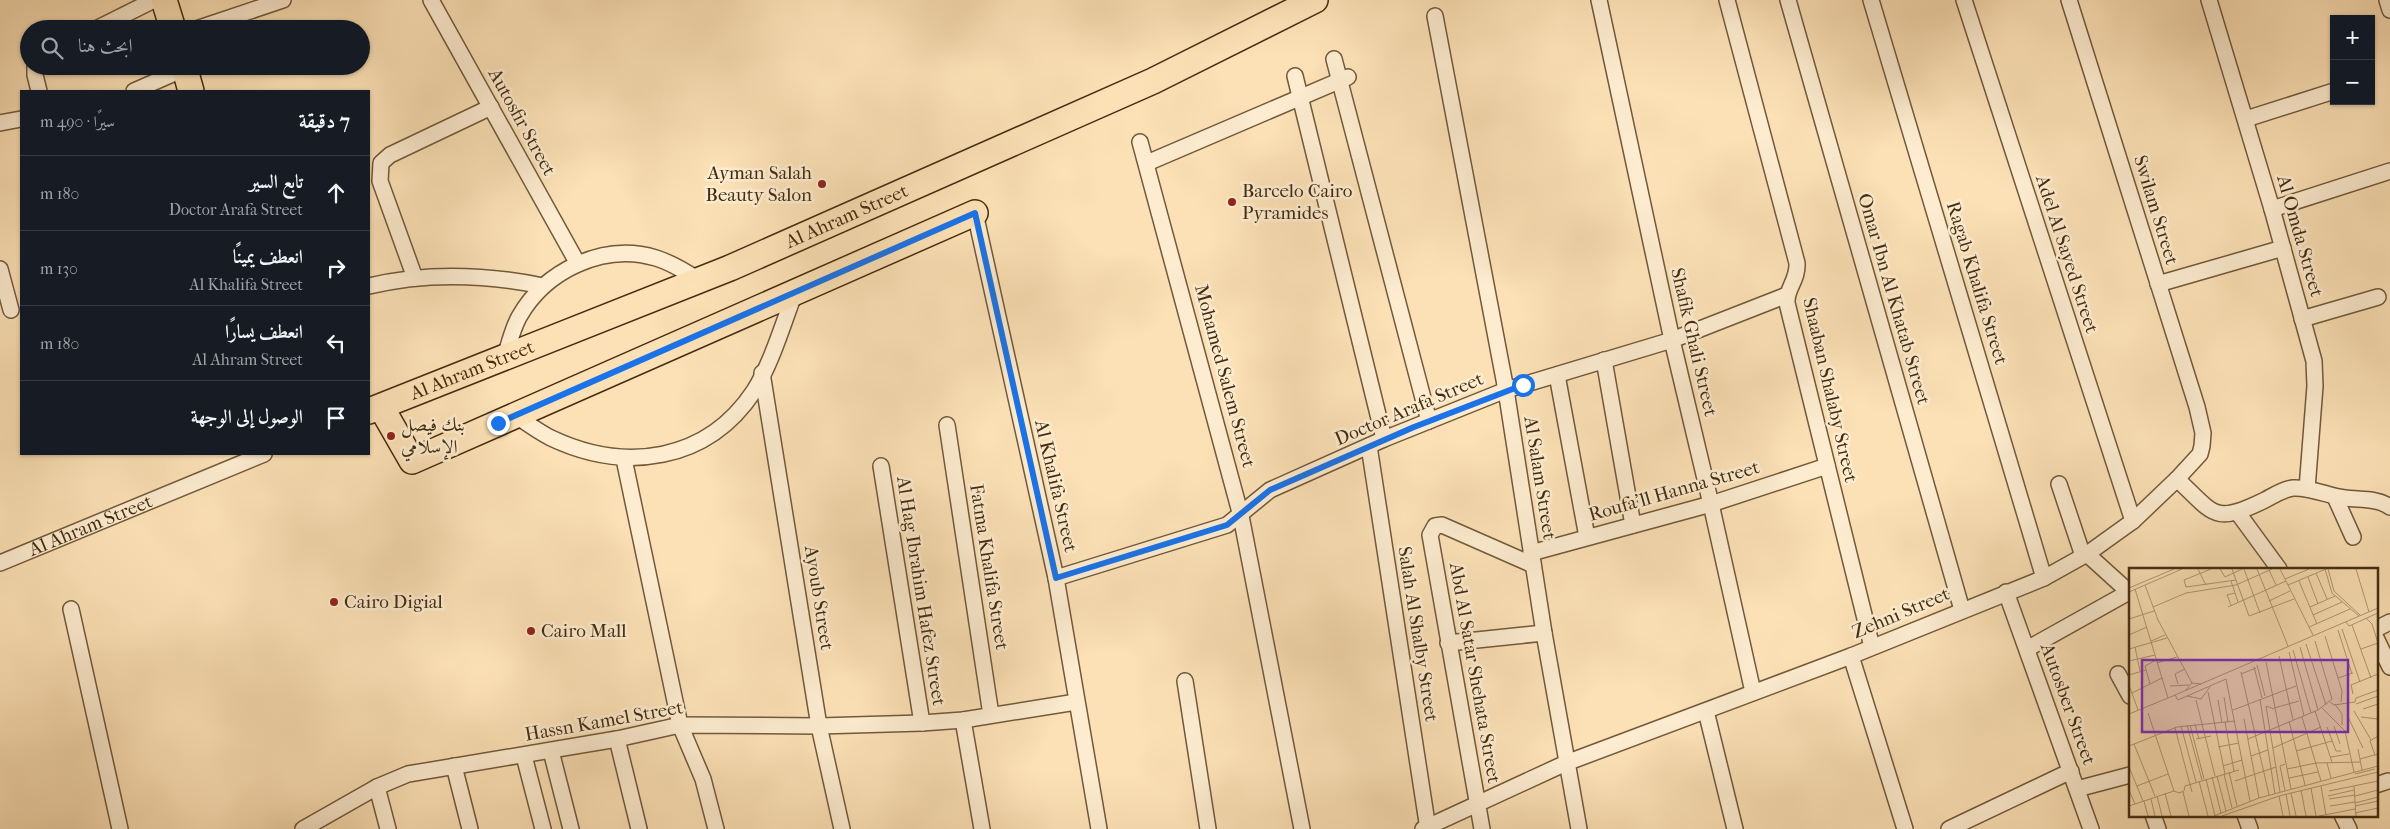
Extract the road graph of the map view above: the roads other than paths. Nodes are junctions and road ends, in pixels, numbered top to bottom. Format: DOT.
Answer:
graph roads {
  1 [pos="154,0"];
  2 [pos="164,0"];
  3 [pos="283,0"];
  4 [pos="431,0"];
  5 [pos="1315,0"];
  6 [pos="1599,0"];
  7 [pos="1727,0"];
  8 [pos="1788,0"];
  9 [pos="1872,0"];
  10 [pos="1964,0"];
  11 [pos="2069,0"];
  12 [pos="2209,0"];
  13 [pos="2387,0"];
  14 [pos="2390,10"];
  15 [pos="1435,16"];
  16 [pos="114,20"];
  17 [pos="170,20"];
  18 [pos="223,20"];
  19 [pos="1334,59"];
  20 [pos="35,75"];
  21 [pos="186,75"];
  22 [pos="1295,76"];
  23 [pos="1344,79"];
  24 [pos="39,90"];
  25 [pos="137,90"];
  26 [pos="2330,92"];
  27 [pos="1302,96"];
  28 [pos="490,107"];
  29 [pos="20,119"];
  30 [pos="2246,119"];
  31 [pos="0,123"];
  32 [pos="1140,142"];
  33 [pos="1147,163"];
  34 [pos="2390,171"];
  35 [pos="2272,209"];
  36 [pos="975,213"];
  37 [pos="2282,248"];
  38 [pos="578,264"];
  39 [pos="0,269"];
  40 [pos="415,278"];
  41 [pos="700,280"];
  42 [pos="2158,284"];
  43 [pos="370,286"];
  44 [pos="543,286"];
  45 [pos="795,292"];
  46 [pos="1787,295"];
  47 [pos="2378,297"];
  48 [pos="11,310"];
  49 [pos="2302,319"];
  50 [pos="1672,340"];
  51 [pos="505,357"];
  52 [pos="1604,360"];
  53 [pos="762,373"];
  54 [pos="1557,375"];
  55 [pos="1506,390"];
  56 [pos="375,409"];
  57 [pos="516,416"];
  58 [pos="1429,421"];
  59 [pos="947,425"];
  60 [pos="2203,433"];
  61 [pos="1384,439"];
  62 [pos="1369,446"];
  63 [pos="262,455"];
  64 [pos="624,459"];
  65 [pos="881,466"];
  66 [pos="1827,466"];
  67 [pos="2177,479"];
  68 [pos="2059,484"];
  69 [pos="2307,489"];
  70 [pos="2335,497"];
  71 [pos="1712,504"];
  72 [pos="2390,506"];
  73 [pos="2238,513"];
  74 [pos="1241,516"];
  75 [pos="2132,521"];
  76 [pos="1633,525"];
  77 [pos="1587,537"];
  78 [pos="2353,537"];
  79 [pos="2085,555"];
  80 [pos="1532,559"];
  81 [pos="0,563"];
  82 [pos="2278,568"];
  83 [pos="1056,578"];
  84 [pos="2044,578"];
  85 [pos="2006,592"];
  86 [pos="2129,592"];
  87 [pos="71,609"];
  88 [pos="1962,610"];
  89 [pos="2390,622"];
  90 [pos="2378,628"];
  91 [pos="1544,633"];
  92 [pos="2378,642"];
  93 [pos="1448,643"];
  94 [pos="1872,647"];
  95 [pos="2027,648"];
  96 [pos="1851,656"];
  97 [pos="2390,667"];
  98 [pos="2118,674"];
  99 [pos="1185,680"];
  100 [pos="1753,692"];
  101 [pos="2129,694"];
  102 [pos="1076,702"];
  103 [pos="1706,711"];
  104 [pos="991,715"];
  105 [pos="962,720"];
  106 [pos="922,723"];
  107 [pos="680,725"];
  108 [pos="819,726"];
  109 [pos="617,739"];
  110 [pos="551,751"];
  111 [pos="524,756"];
  112 [pos="1566,763"];
  113 [pos="454,766"];
  114 [pos="2071,771"];
  115 [pos="2129,775"];
  116 [pos="377,787"];
  117 [pos="2078,789"];
  118 [pos="1478,803"];
  119 [pos="2153,816"];
  120 [pos="2245,816"];
  121 [pos="2342,816"];
  122 [pos="1426,828"];
  123 [pos="120,829"];
  124 [pos="303,829"];
  125 [pos="388,829"];
  126 [pos="470,829"];
  127 [pos="543,829"];
  128 [pos="571,829"];
  129 [pos="639,829"];
  130 [pos="716,829"];
  131 [pos="842,829"];
  132 [pos="982,829"];
  133 [pos="1099,829"];
  134 [pos="1208,829"];
  135 [pos="1302,829"];
  136 [pos="1482,829"];
  137 [pos="1579,829"];
  138 [pos="1735,829"];
  139 [pos="1905,829"];
  140 [pos="1949,829"];
  141 [pos="2091,829"];
  142 [pos="2158,829"];
  143 [pos="2250,829"];
  144 [pos="2349,829"];
  1 -- 16 [label="street"];
  2 -- 17 [label="main road"];
  3 -- 18 [label="street"];
  4 -- 28 [label="street, Autosfir Street"];
  5 -- 41 [label="main road, Al Ahram Street"];
  6 -- 50 [label="street, Shafik Ghali Street"];
  7 -- 46 [label="street, Shaaban Shalaby Street"];
  8 -- 88 [label="street, Omar Ibn Al Khatab Street"];
  9 -- 84 [label="street, Ragab Khalifa Street"];
  10 -- 75 [label="street, Adel Al Sayed Street"];
  11 -- 42 [label="street, Swilam Street"];
  12 -- 30 [label="street, Al Omda Street"];
  13 -- 14 [label="street"];
  15 -- 55 [label="street, Al Salam Street"];
  19 -- 23 [label="street"];
  20 -- 24 [label="street"];
  21 -- 25 [label="street"];
  22 -- 27 [label="street"];
  23 -- 27 [label="street"];
  23 -- 58 [label="street"];
  26 -- 30 [label="street"];
  27 -- 33 [label="street"];
  27 -- 61 [label="street"];
  28 -- 38 [label="street, Autosfir Street"];
  28 -- 40 [label="street"];
  29 -- 31 [label="street"];
  30 -- 35 [label="street, Al Omda Street"];
  32 -- 33 [label="street, Mohamed Salem Street"];
  33 -- 74 [label="street, Mohamed Salem Street"];
  34 -- 35 [label="street"];
  35 -- 37 [label="street, Al Omda Street"];
  36 -- 45 [label="main road"];
  36 -- 83 [label="street, Al Khalifa Street"];
  37 -- 42 [label="street"];
  37 -- 49 [label="street, Al Omda Street"];
  38 -- 41 [label="street"];
  38 -- 44 [label="street"];
  39 -- 48 [label="street"];
  40 -- 43 [label="street"];
  40 -- 44 [label="street"];
  41 -- 51 [label="main road, Al Ahram Street"];
  42 -- 60 [label="street, Swilam Street"];
  44 -- 51 [label="street"];
  45 -- 53 [label="street"];
  45 -- 57 [label="main road"];
  46 -- 50 [label="street, Doctor Arafa Street"];
  46 -- 66 [label="street, Shaaban Shalaby Street"];
  47 -- 49 [label="street"];
  49 -- 69 [label="street, Al Omda Street"];
  50 -- 52 [label="street, Doctor Arafa Street"];
  50 -- 71 [label="street, Shafik Ghali Street"];
  51 -- 56 [label="main road, Al Ahram Street"];
  52 -- 54 [label="street, Doctor Arafa Street"];
  52 -- 76 [label="street"];
  53 -- 64 [label="street"];
  53 -- 108 [label="street, Ayoub Street"];
  54 -- 55 [label="street, Doctor Arafa Street"];
  54 -- 77 [label="street"];
  55 -- 58 [label="street, Doctor Arafa Street"];
  55 -- 80 [label="street, Al Salam Street"];
  56 -- 57 [label="main road"];
  57 -- 64 [label="street"];
  58 -- 61 [label="street, Doctor Arafa Street"];
  59 -- 104 [label="street, Fatma Khalifa Street"];
  60 -- 67 [label="street, Zehni Street"];
  61 -- 62 [label="street, Doctor Arafa Street"];
  62 -- 74 [label="street, Doctor Arafa Street"];
  62 -- 122 [label="street, Salah Al Shalby Street"];
  63 -- 81 [label="street, Al Ahram Street"];
  64 -- 107 [label="street"];
  65 -- 106 [label="street, Al Hag Ibrahim Hafez Street"];
  66 -- 71 [label="street, Roufa'll Hanna Street"];
  66 -- 94 [label="street, Shaaban Shalaby Street"];
  67 -- 73 [label="street"];
  67 -- 75 [label="street, Zehni Street"];
  68 -- 79 [label="street"];
  69 -- 70 [label="street"];
  69 -- 73 [label="street"];
  70 -- 72 [label="street"];
  70 -- 78 [label="street"];
  71 -- 76 [label="street, Roufa'll Hanna Street"];
  71 -- 100 [label="street, Shafik Ghali Street"];
  73 -- 82 [label="street"];
  74 -- 83 [label="street, Doctor Arafa Street"];
  74 -- 135 [label="street, Mohamed Salem Street"];
  75 -- 79 [label="street, Zehni Street"];
  76 -- 77 [label="street, Roufa'll Hanna Street"];
  77 -- 80 [label="street, Roufa'll Hanna Street"];
  79 -- 84 [label="street, Zehni Street"];
  79 -- 86 [label="street"];
  80 -- 91 [label="street, Al Salam Street"];
  80 -- 93 [label="street, Abd Al Satar Shehata Street"];
  83 -- 102 [label="street, Al Khalifa Street"];
  84 -- 85 [label="street, Zehni Street"];
  85 -- 88 [label="street, Zehni Street"];
  85 -- 95 [label="street, Autosber Street"];
  86 -- 95 [label="street"];
  87 -- 123 [label="street"];
  88 -- 94 [label="street, Zehni Street"];
  89 -- 90 [label="street"];
  91 -- 93 [label="street"];
  91 -- 112 [label="street, Al Salam Street"];
  92 -- 97 [label="street"];
  93 -- 118 [label="street, Abd Al Satar Shehata Street"];
  94 -- 96 [label="street, Zehni Street"];
  95 -- 114 [label="street, Autosber Street"];
  96 -- 100 [label="street, Zehni Street"];
  96 -- 139 [label="street"];
  98 -- 101 [label="street"];
  99 -- 134 [label="street"];
  100 -- 103 [label="street, Zehni Street"];
  102 -- 104 [label="street, Hassn Kamel Street"];
  102 -- 133 [label="street, Al Khalifa Street"];
  103 -- 112 [label="street, Zehni Street"];
  103 -- 138 [label="street"];
  104 -- 105 [label="street, Hassn Kamel Street"];
  105 -- 106 [label="street, Hassn Kamel Street"];
  105 -- 132 [label="street"];
  106 -- 108 [label="street, Hassn Kamel Street"];
  107 -- 108 [label="street, Hassn Kamel Street"];
  107 -- 109 [label="street, Hassn Kamel Street"];
  107 -- 130 [label="street"];
  108 -- 131 [label="street, Ayoub Street"];
  109 -- 110 [label="street, Hassn Kamel Street"];
  109 -- 129 [label="street"];
  110 -- 111 [label="street, Hassn Kamel Street"];
  110 -- 128 [label="street"];
  111 -- 113 [label="street, Hassn Kamel Street"];
  111 -- 127 [label="street"];
  112 -- 118 [label="street, Zehni Street"];
  112 -- 137 [label="street, Al Salam Street"];
  113 -- 116 [label="street, Hassn Kamel Street"];
  113 -- 126 [label="street"];
  114 -- 117 [label="street, Autosber Street"];
  114 -- 140 [label="street"];
  115 -- 117 [label="street"];
  116 -- 124 [label="street, Hassn Kamel Street"];
  116 -- 125 [label="street"];
  117 -- 141 [label="street, Autosber Street"];
  118 -- 122 [label="street, Zehni Street"];
  118 -- 136 [label="street, Abd Al Satar Shehata Street"];
  119 -- 142 [label="street"];
  120 -- 143 [label="street"];
  121 -- 144 [label="street"];
}
